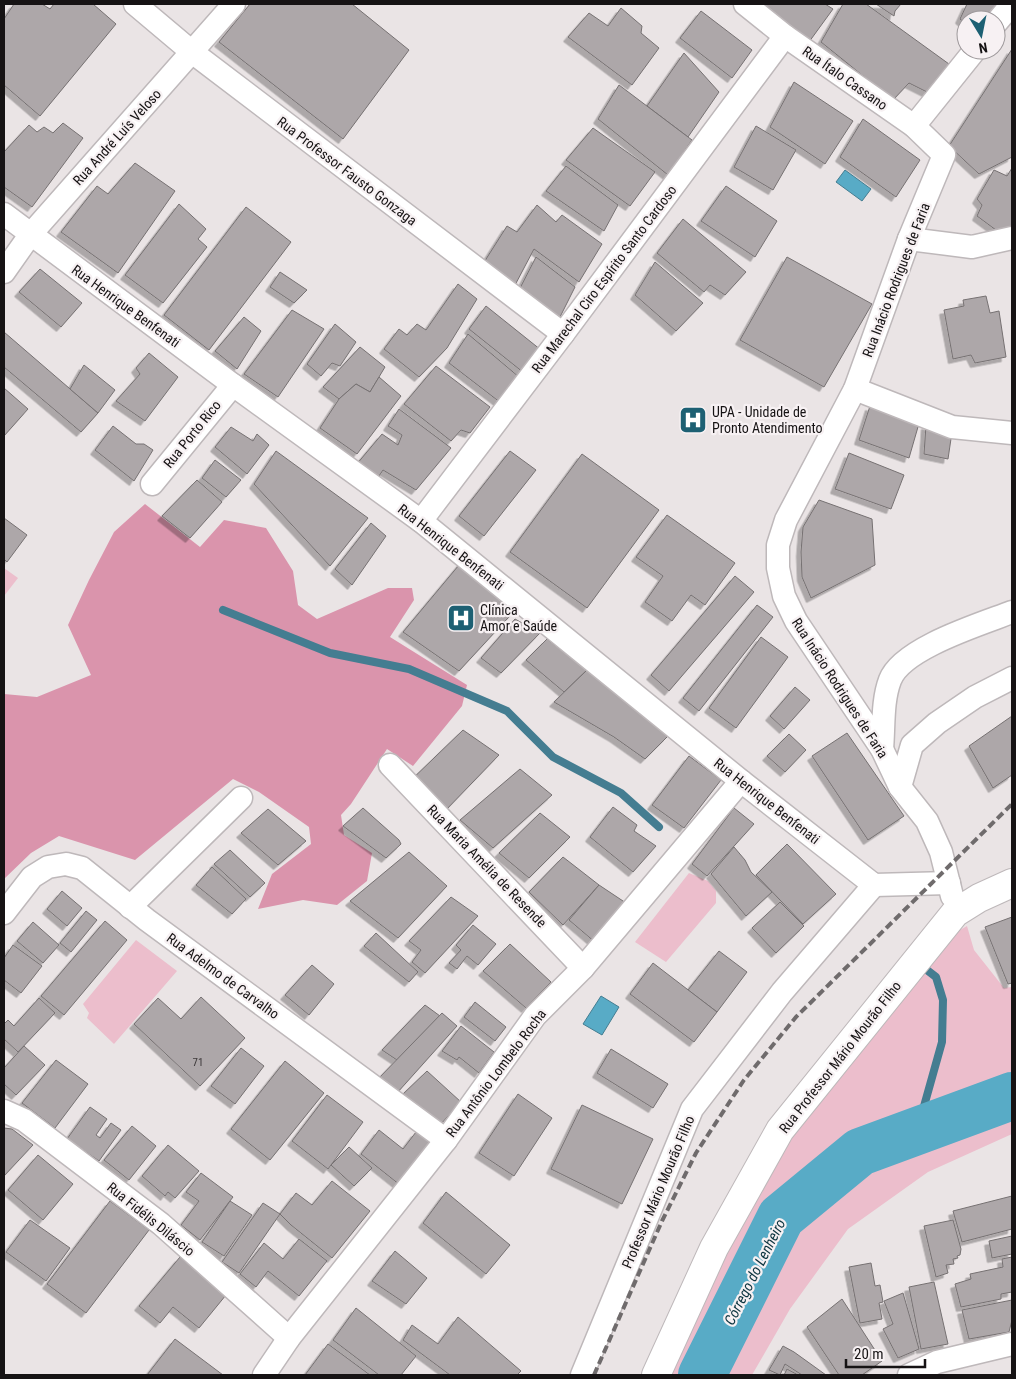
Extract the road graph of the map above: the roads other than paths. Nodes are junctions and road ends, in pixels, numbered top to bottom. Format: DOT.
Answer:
graph roads {
  1 [pos="135,4"];
  2 [pos="234,4"];
  3 [pos="745,4"];
  4 [pos="785,36"];
  5 [pos="192,52"];
  6 [pos="967,60"];
  7 [pos="914,126"];
  8 [pos="944,155"];
  9 [pos="4,214"];
  10 [pos="30,235"];
  11 [pos="1012,238"];
  12 [pos="910,239"];
  13 [pos="4,272"];
  14 [pos="563,334"];
  15 [pos="233,385"];
  16 [pos="855,389"];
  17 [pos="1012,433"];
  18 [pos="152,484"];
  19 [pos="421,521"];
  20 [pos="1012,612"];
  21 [pos="1012,678"];
  22 [pos="882,749"];
  23 [pos="390,765"];
  24 [pos="741,781"];
  25 [pos="900,787"];
  26 [pos="240,798"];
  27 [pos="949,883"];
  28 [pos="1012,883"];
  29 [pos="874,885"];
  30 [pos="130,906"];
  31 [pos="4,913"];
  32 [pos="955,913"];
  33 [pos="583,968"];
  34 [pos="4,1112"];
  35 [pos="446,1140"];
  36 [pos="289,1338"];
  37 [pos="1012,1344"];
  38 [pos="264,1375"];
  39 [pos="582,1375"];
  40 [pos="656,1375"];
  41 [pos="909,1375"];
  1 -- 5 [label="street, Rua Professor Fausto Gonzaga"];
  2 -- 5 [label="street, Rua André Luís Veloso"];
  3 -- 4 [label="street, Rua Ítalo Cassano"];
  4 -- 7 [label="street, Rua Ítalo Cassano"];
  4 -- 14 [label="street, Rua Marechal Ciro Espírito Santo Cardoso"];
  5 -- 10 [label="street, Rua André Luís Veloso"];
  5 -- 14 [label="street, Rua Professor Fausto Gonzaga"];
  6 -- 7 [label="street"];
  7 -- 8 [label="street, Rua Ítalo Cassano"];
  8 -- 12 [label="street, Rua Inácio Rodrigues de Faria"];
  9 -- 10 [label="street, Rua Henrique Benfenati"];
  10 -- 13 [label="street, Rua André Luís Veloso"];
  10 -- 15 [label="street, Rua Henrique Benfenati"];
  11 -- 12 [label="street"];
  12 -- 16 [label="street, Rua Inácio Rodrigues de Faria"];
  14 -- 19 [label="street, Rua Marechal Ciro Espírito Santo Cardoso"];
  15 -- 18 [label="street, Rua Porto Rico"];
  15 -- 19 [label="street, Rua Henrique Benfenati"];
  16 -- 17 [label="street"];
  16 -- 22 [label="street, Rua Inácio Rodrigues de Faria"];
  19 -- 24 [label="street, Rua Henrique Benfenati"];
  20 -- 22 [label="street"];
  21 -- 25 [label="street"];
  22 -- 25 [label="street, Rua Inácio Rodrigues de Faria"];
  23 -- 33 [label="street, Rua Maria Amélia de Resende"];
  24 -- 29 [label="street, Rua Henrique Benfenati"];
  24 -- 33 [label="street, Rua Antônio Lombelo Rocha"];
  25 -- 27 [label="street, Rua Inácio Rodrigues de Faria"];
  26 -- 30 [label="street"];
  27 -- 29 [label="street"];
  27 -- 32 [label="street, Rua Inácio Rodrigues de Faria"];
  28 -- 32 [label="main road, Rua Professor Mário Mourão Filho"];
  29 -- 39 [label="street, Professor Mário Mourão Filho"];
  30 -- 31 [label="street, Rua Adelmo de Carvalho"];
  30 -- 35 [label="street, Rua Adelmo de Carvalho"];
  32 -- 40 [label="main road, Rua Professor Mário Mourão Filho"];
  33 -- 35 [label="street, Rua Antônio Lombelo Rocha"];
  34 -- 36 [label="street, Rua Fidélis Diláscio"];
  35 -- 36 [label="street, Rua Antônio Lombelo Rocha"];
  36 -- 38 [label="street, Rua Antônio Lombelo Rocha"];
  37 -- 41 [label="street"];
}
